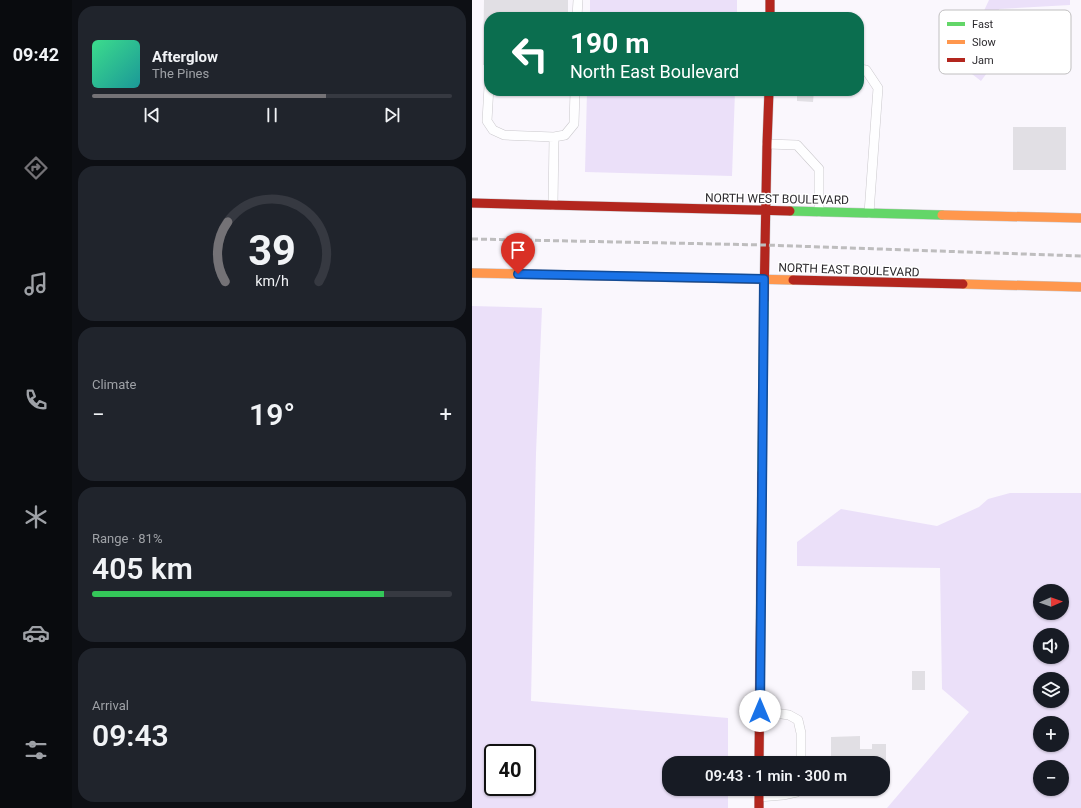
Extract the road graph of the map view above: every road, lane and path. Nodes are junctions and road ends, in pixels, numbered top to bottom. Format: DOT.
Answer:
graph roads {
  1 [pos="578,0"];
  2 [pos="770,0"];
  3 [pos="577,12"];
  4 [pos="770,12"];
  5 [pos="864,70"];
  6 [pos="488,96"];
  7 [pos="575,96"];
  8 [pos="769,96"];
  9 [pos="554,137"];
  10 [pos="767,144"];
  11 [pos="472,203"];
  12 [pos="553,205"];
  13 [pos="766,210"];
  14 [pos="818,212"];
  15 [pos="869,213"];
  16 [pos="1081,218"];
  17 [pos="472,273"];
  18 [pos="764,279"];
  19 [pos="1081,287"];
  20 [pos="760,711"];
  21 [pos="759,756"];
  22 [pos="801,756"];
  23 [pos="759,796"];
  24 [pos="759,808"];
  1 -- 3 [label="lane"];
  2 -- 4 [label="main road"];
  5 -- 15 [label="lane"];
  6 -- 9 [label="lane"];
  7 -- 9 [label="lane"];
  8 -- 10 [label="main road"];
  9 -- 12 [label="lane"];
  10 -- 13 [label="main road"];
  10 -- 14 [label="lane"];
  11 -- 12 [label="main road, NORTH WEST BOULEVARD"];
  12 -- 13 [label="main road, NORTH WEST BOULEVARD"];
  13 -- 14 [label="main road, NORTH WEST BOULEVARD"];
  13 -- 18 [label="main road"];
  14 -- 15 [label="main road, NORTH WEST BOULEVARD"];
  15 -- 16 [label="main road, NORTH WEST BOULEVARD"];
  17 -- 18 [label="main road, NORTH EAST BOULEVARD"];
  18 -- 19 [label="main road, NORTH EAST BOULEVARD"];
  18 -- 20 [label="main road"];
  20 -- 21 [label="main road"];
  20 -- 22 [label="lane"];
  23 -- 24 [label="main road"];
}
